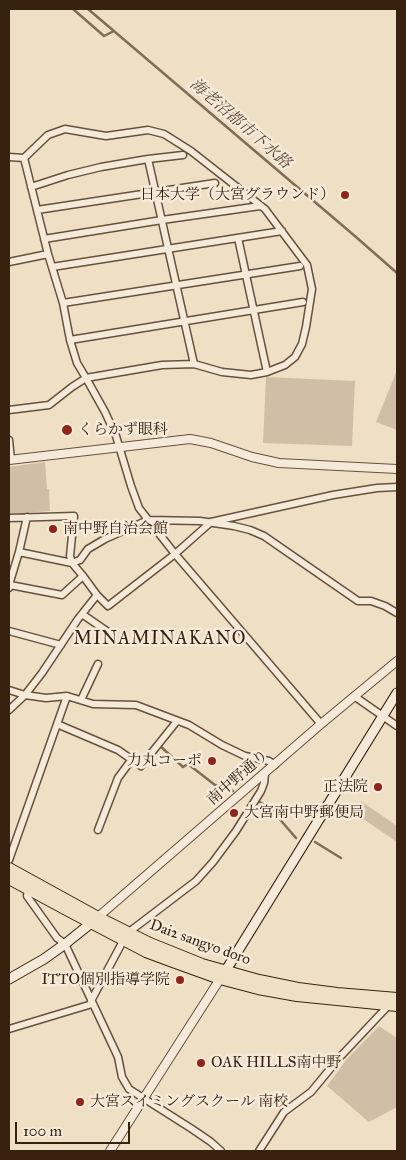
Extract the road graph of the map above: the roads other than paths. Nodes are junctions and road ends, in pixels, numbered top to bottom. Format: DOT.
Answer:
graph roads {
  1 [pos="183,155"];
  2 [pos="9,157"];
  3 [pos="24,158"];
  4 [pos="148,159"];
  5 [pos="215,183"];
  6 [pos="32,186"];
  7 [pos="155,192"];
  8 [pos="260,206"];
  9 [pos="37,210"];
  10 [pos="162,220"];
  11 [pos="282,231"];
  12 [pos="238,238"];
  13 [pos="44,239"];
  14 [pos="168,249"];
  15 [pos="48,254"];
  16 [pos="9,262"];
  17 [pos="300,266"];
  18 [pos="52,267"];
  19 [pos="246,275"];
  20 [pos="177,286"];
  21 [pos="303,302"];
  22 [pos="63,303"];
  23 [pos="254,310"];
  24 [pos="185,321"];
  25 [pos="70,340"];
  26 [pos="194,364"];
  27 [pos="267,372"];
  28 [pos="86,378"];
  29 [pos="9,410"];
  30 [pos="9,440"];
  31 [pos="120,447"];
  32 [pos="10,460"];
  33 [pos="397,469"];
  34 [pos="397,487"];
  35 [pos="27,517"];
  36 [pos="9,518"];
  37 [pos="148,520"];
  38 [pos="211,522"];
  39 [pos="19,552"];
  40 [pos="175,554"];
  41 [pos="72,563"];
  42 [pos="83,576"];
  43 [pos="9,586"];
  44 [pos="97,595"];
  45 [pos="397,613"];
  46 [pos="82,614"];
  47 [pos="9,631"];
  48 [pos="111,634"];
  49 [pos="61,645"];
  50 [pos="397,661"];
  51 [pos="98,664"];
  52 [pos="9,690"];
  53 [pos="397,693"];
  54 [pos="25,695"];
  55 [pos="67,696"];
  56 [pos="354,696"];
  57 [pos="81,700"];
  58 [pos="9,710"];
  59 [pos="383,716"];
  60 [pos="177,721"];
  61 [pos="57,724"];
  62 [pos="321,724"];
  63 [pos="397,726"];
  64 [pos="132,759"];
  65 [pos="275,765"];
  66 [pos="265,774"];
  67 [pos="98,830"];
  68 [pos="9,860"];
  69 [pos="9,868"];
  70 [pos="9,879"];
  71 [pos="28,889"];
  72 [pos="94,920"];
  73 [pos="126,936"];
  74 [pos="65,944"];
  75 [pos="223,975"];
  76 [pos="9,979"];
  77 [pos="397,998"];
  78 [pos="91,1003"];
  79 [pos="393,1006"];
  80 [pos="9,1029"];
  81 [pos="144,1098"];
  82 [pos="110,1151"];
  83 [pos="221,1151"];
  84 [pos="259,1151"];
  1 -- 4 [label="street"];
  2 -- 3 [label="street"];
  3 -- 6 [label="street"];
  3 -- 8 [label="street"];
  4 -- 6 [label="street"];
  4 -- 7 [label="street"];
  5 -- 7 [label="street"];
  6 -- 9 [label="street"];
  7 -- 9 [label="street"];
  7 -- 10 [label="street"];
  8 -- 10 [label="street"];
  8 -- 11 [label="street"];
  9 -- 13 [label="street"];
  10 -- 13 [label="street"];
  10 -- 14 [label="street"];
  11 -- 12 [label="street"];
  11 -- 27 [label="street"];
  12 -- 14 [label="street"];
  12 -- 19 [label="street"];
  13 -- 15 [label="street"];
  14 -- 18 [label="street"];
  14 -- 20 [label="street"];
  15 -- 16 [label="street"];
  15 -- 18 [label="street"];
  17 -- 19 [label="street"];
  18 -- 22 [label="street"];
  19 -- 20 [label="street"];
  19 -- 23 [label="street"];
  20 -- 22 [label="street"];
  20 -- 24 [label="street"];
  21 -- 23 [label="street"];
  22 -- 25 [label="street"];
  23 -- 24 [label="street"];
  23 -- 27 [label="street"];
  24 -- 25 [label="street"];
  24 -- 26 [label="street"];
  25 -- 28 [label="street"];
  26 -- 27 [label="street"];
  26 -- 28 [label="street"];
  28 -- 29 [label="street"];
  28 -- 31 [label="street"];
  30 -- 32 [label="street"];
  31 -- 32 [label="street"];
  31 -- 33 [label="street"];
  31 -- 37 [label="street"];
  34 -- 38 [label="street"];
  35 -- 36 [label="street"];
  35 -- 39 [label="street"];
  35 -- 41 [label="street"];
  37 -- 38 [label="street"];
  37 -- 40 [label="street"];
  37 -- 41 [label="street"];
  38 -- 40 [label="street"];
  38 -- 45 [label="street"];
  39 -- 41 [label="street"];
  39 -- 43 [label="street"];
  40 -- 44 [label="street"];
  40 -- 62 [label="street"];
  41 -- 42 [label="street"];
  42 -- 43 [label="street"];
  42 -- 44 [label="street"];
  44 -- 46 [label="street"];
  46 -- 48 [label="street"];
  46 -- 49 [label="street"];
  47 -- 49 [label="street"];
  49 -- 54 [label="street"];
  50 -- 56 [label="street, 南中野通り"];
  51 -- 57 [label="street"];
  52 -- 54 [label="street"];
  53 -- 59 [label="main road"];
  54 -- 55 [label="street"];
  54 -- 58 [label="street"];
  55 -- 57 [label="street"];
  55 -- 61 [label="street"];
  56 -- 59 [label="street"];
  56 -- 62 [label="street, 南中野通り"];
  57 -- 60 [label="street"];
  59 -- 63 [label="street"];
  59 -- 75 [label="main road"];
  60 -- 64 [label="street"];
  60 -- 65 [label="street"];
  61 -- 64 [label="street"];
  61 -- 68 [label="street"];
  62 -- 65 [label="street, 南中野通り"];
  64 -- 67 [label="street"];
  65 -- 66 [label="street, 南中野通り"];
  66 -- 72 [label="street, 南中野通り"];
  66 -- 73 [label="street"];
  69 -- 72 [label="main road, Dai2 sangyo doro"];
  70 -- 71 [label="main road, Dai2 sangyo doro"];
  71 -- 72 [label="main road, Dai2 sangyo doro"];
  71 -- 74 [label="street"];
  72 -- 73 [label="main road, Dai2 sangyo doro"];
  72 -- 74 [label="main road"];
  73 -- 75 [label="main road, Dai2 sangyo doro"];
  73 -- 78 [label="street"];
  74 -- 76 [label="main road"];
  74 -- 78 [label="street"];
  75 -- 77 [label="main road, Dai2 sangyo doro"];
  75 -- 79 [label="main road, Dai2 sangyo doro"];
  75 -- 81 [label="street"];
  78 -- 80 [label="street"];
  78 -- 81 [label="street"];
  79 -- 84 [label="street"];
  81 -- 82 [label="street"];
  81 -- 83 [label="street"];
}
